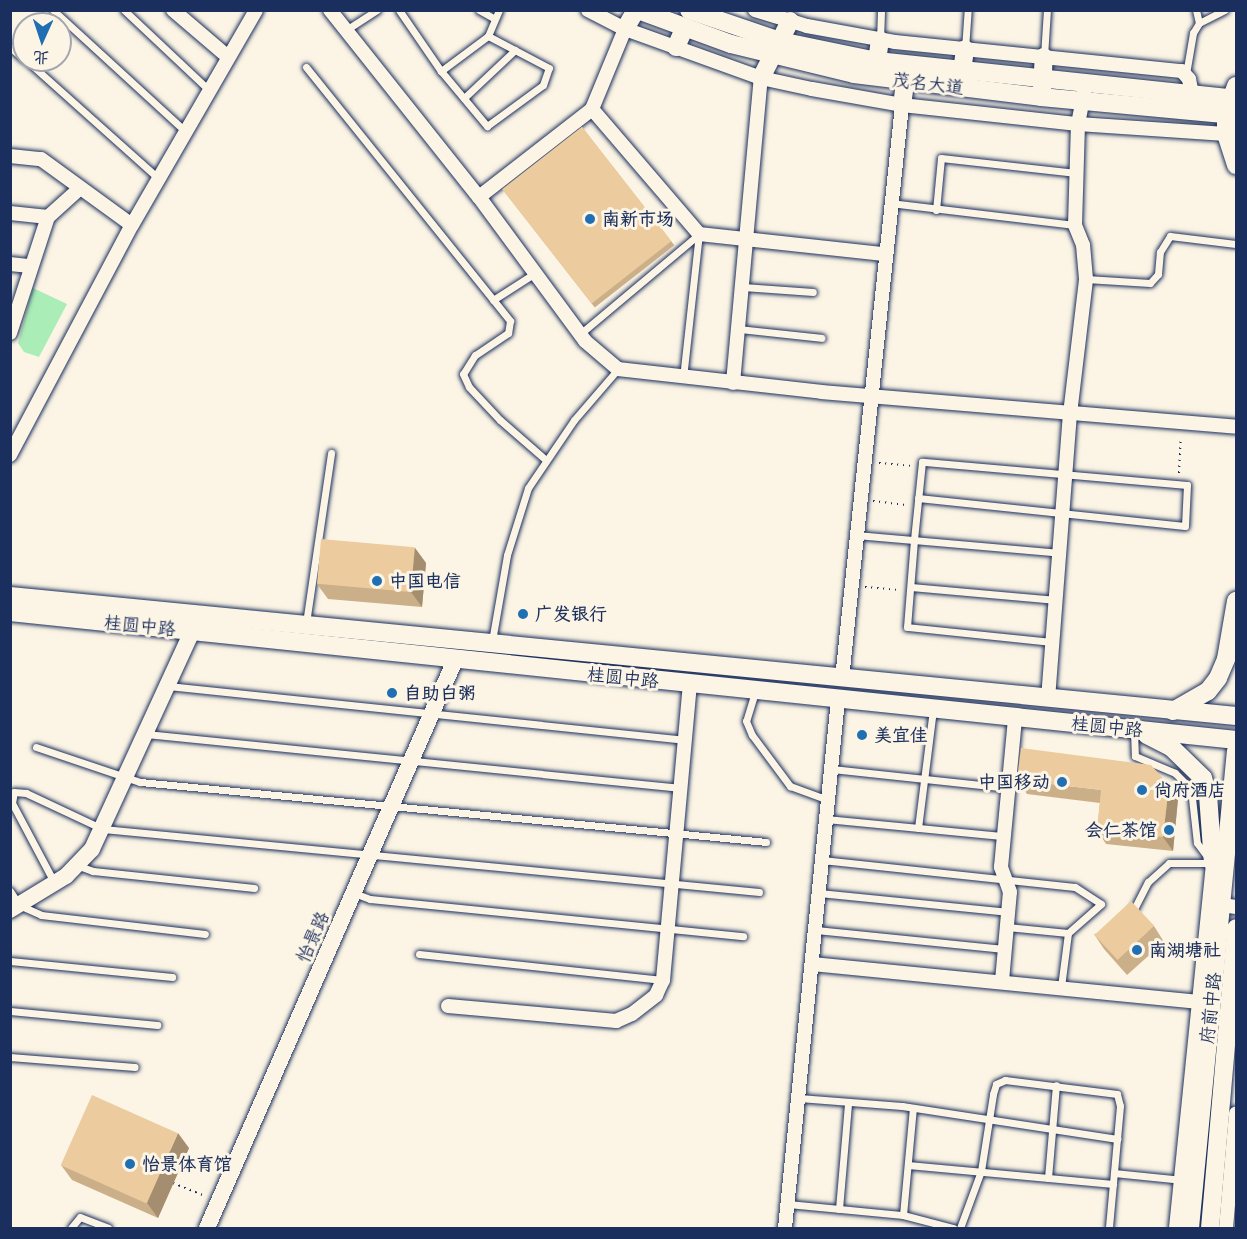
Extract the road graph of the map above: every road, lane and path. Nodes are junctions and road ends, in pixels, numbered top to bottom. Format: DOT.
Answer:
graph roads {
  1 [pos="53,10"];
  2 [pos="124,10"];
  3 [pos="173,10"];
  4 [pos="256,10"];
  5 [pos="330,10"];
  6 [pos="377,10"];
  7 [pos="399,10"];
  8 [pos="479,10"];
  9 [pos="499,10"];
  10 [pos="588,10"];
  11 [pos="637,10"];
  12 [pos="688,10"];
  13 [pos="755,10"];
  14 [pos="880,10"];
  15 [pos="968,10"];
  16 [pos="1047,10"];
  17 [pos="1196,10"];
  18 [pos="1225,10"];
  19 [pos="495,19"];
  20 [pos="790,21"];
  21 [pos="711,22"];
  22 [pos="1199,23"];
  23 [pos="625,29"];
  24 [pos="684,29"];
  25 [pos="346,31"];
  26 [pos="488,36"];
  27 [pos="880,40"];
  28 [pos="676,47"];
  29 [pos="776,48"];
  30 [pos="965,49"];
  31 [pos="515,50"];
  32 [pos="228,57"];
  33 [pos="1044,57"];
  34 [pos="877,61"];
  35 [pos="306,67"];
  36 [pos="441,71"];
  37 [pos="962,71"];
  38 [pos="40,72"];
  39 [pos="907,74"];
  40 [pos="1186,74"];
  41 [pos="761,78"];
  42 [pos="1042,88"];
  43 [pos="209,90"];
  44 [pos="1084,93"];
  45 [pos="1192,95"];
  46 [pos="464,98"];
  47 [pos="1231,100"];
  48 [pos="902,105"];
  49 [pos="592,109"];
  50 [pos="1078,124"];
  51 [pos="186,132"];
  52 [pos="1226,134"];
  53 [pos="10,156"];
  54 [pos="1236,165"];
  55 [pos="1076,173"];
  56 [pos="159,179"];
  57 [pos="79,189"];
  58 [pos="479,197"];
  59 [pos="890,202"];
  60 [pos="936,210"];
  61 [pos="10,213"];
  62 [pos="48,217"];
  63 [pos="132,225"];
  64 [pos="1075,225"];
  65 [pos="699,234"];
  66 [pos="747,242"];
  67 [pos="1236,244"];
  68 [pos="884,254"];
  69 [pos="10,264"];
  70 [pos="30,267"];
  71 [pos="535,273"];
  72 [pos="1086,279"];
  73 [pos="743,287"];
  74 [pos="813,292"];
  75 [pos="493,300"];
  76 [pos="12,317"];
  77 [pos="739,329"];
  78 [pos="10,333"];
  79 [pos="580,334"];
  80 [pos="822,338"];
  81 [pos="618,369"];
  82 [pos="683,378"];
  83 [pos="733,383"];
  84 [pos="868,396"];
  85 [pos="1070,414"];
  86 [pos="1181,423"];
  87 [pos="1236,427"];
  88 [pos="15,435"];
  89 [pos="331,453"];
  90 [pos="10,455"];
  91 [pos="546,460"];
  92 [pos="862,461"];
  93 [pos="921,467"];
  94 [pos="1065,474"];
  95 [pos="1178,485"];
  96 [pos="858,500"];
  97 [pos="918,502"];
  98 [pos="1062,514"];
  99 [pos="856,535"];
  100 [pos="914,540"];
  101 [pos="1060,553"];
  102 [pos="852,586"];
  103 [pos="910,589"];
  104 [pos="10,596"];
  105 [pos="1056,600"];
  106 [pos="1236,601"];
  107 [pos="10,612"];
  108 [pos="306,623"];
  109 [pos="192,632"];
  110 [pos="460,639"];
  111 [pos="492,641"];
  112 [pos="1053,642"];
  113 [pos="455,660"];
  114 [pos="842,679"];
  115 [pos="690,685"];
  116 [pos="168,686"];
  117 [pos="755,692"];
  118 [pos="1048,699"];
  119 [pos="838,700"];
  120 [pos="933,710"];
  121 [pos="1173,711"];
  122 [pos="432,715"];
  123 [pos="1236,716"];
  124 [pos="1016,719"];
  125 [pos="1137,730"];
  126 [pos="146,734"];
  127 [pos="686,740"];
  128 [pos="1236,740"];
  129 [pos="36,747"];
  130 [pos="1236,751"];
  131 [pos="413,762"];
  132 [pos="831,769"];
  133 [pos="126,779"];
  134 [pos="925,779"];
  135 [pos="681,788"];
  136 [pos="1009,788"];
  137 [pos="828,800"];
  138 [pos="393,807"];
  139 [pos="826,819"];
  140 [pos="918,828"];
  141 [pos="103,829"];
  142 [pos="677,835"];
  143 [pos="1004,836"];
  144 [pos="766,842"];
  145 [pos="371,854"];
  146 [pos="822,860"];
  147 [pos="1219,864"];
  148 [pos="79,866"];
  149 [pos="1005,877"];
  150 [pos="55,883"];
  151 [pos="672,883"];
  152 [pos="254,888"];
  153 [pos="759,891"];
  154 [pos="354,893"];
  155 [pos="819,893"];
  156 [pos="13,902"];
  157 [pos="1229,906"];
  158 [pos="1009,912"];
  159 [pos="1131,921"];
  160 [pos="1007,927"];
  161 [pos="1221,927"];
  162 [pos="816,930"];
  163 [pos="668,931"];
  164 [pos="1068,933"];
  165 [pos="205,934"];
  166 [pos="743,936"];
  167 [pos="1004,949"];
  168 [pos="419,954"];
  169 [pos="10,961"];
  170 [pos="812,964"];
  171 [pos="171,977"];
  172 [pos="663,980"];
  173 [pos="1002,981"];
  174 [pos="1060,987"];
  175 [pos="1205,1002"];
  176 [pos="448,1006"];
  177 [pos="10,1011"];
  178 [pos="157,1025"];
  179 [pos="10,1057"];
  180 [pos="135,1067"];
  181 [pos="1056,1085"];
  182 [pos="799,1098"];
  183 [pos="848,1103"];
  184 [pos="913,1108"];
  185 [pos="1236,1113"];
  186 [pos="990,1121"];
  187 [pos="1052,1131"];
  188 [pos="1117,1139"];
  189 [pos="908,1165"];
  190 [pos="981,1171"];
  191 [pos="1114,1173"];
  192 [pos="1048,1178"];
  193 [pos="1196,1181"];
  194 [pos="173,1183"];
  195 [pos="1234,1184"];
  196 [pos="1113,1185"];
  197 [pos="218,1202"];
  198 [pos="788,1204"];
  199 [pos="839,1209"];
  200 [pos="903,1215"];
  201 [pos="71,1228"];
  202 [pos="108,1228"];
  203 [pos="207,1228"];
  204 [pos="785,1228"];
  205 [pos="953,1228"];
  206 [pos="960,1228"];
  207 [pos="1109,1228"];
  208 [pos="1176,1228"];
  209 [pos="1190,1228"];
  210 [pos="1197,1228"];
  211 [pos="1209,1228"];
  212 [pos="1226,1228"];
  1 -- 51 [label="lane"];
  2 -- 43 [label="lane"];
  3 -- 32 [label="street"];
  4 -- 32 [label="street"];
  5 -- 25 [label="street"];
  6 -- 25 [label="lane"];
  7 -- 36 [label="lane"];
  8 -- 19 [label="lane"];
  9 -- 19 [label="lane"];
  10 -- 23 [label="street"];
  11 -- 23 [label="main road"];
  11 -- 24 [label="main road, 茂名大道"];
  12 -- 21 [label="main road, 茂名大道"];
  13 -- 20 [label="street"];
  14 -- 27 [label="lane"];
  15 -- 30 [label="lane"];
  16 -- 33 [label="lane"];
  17 -- 22 [label="lane"];
  18 -- 22 [label="lane"];
  19 -- 26 [label="lane"];
  20 -- 27 [label="street"];
  20 -- 29 [label="main road"];
  21 -- 24 [label="main road, 茂名大道"];
  21 -- 29 [label="main road, 茂名大道"];
  22 -- 40 [label="lane"];
  23 -- 28 [label="street"];
  23 -- 49 [label="street"];
  24 -- 28 [label="main road"];
  25 -- 58 [label="street"];
  26 -- 31 [label="lane"];
  26 -- 36 [label="lane"];
  27 -- 30 [label="street"];
  27 -- 34 [label="main road"];
  28 -- 41 [label="street"];
  29 -- 34 [label="main road, 茂名大道"];
  29 -- 39 [label="main road, 茂名大道"];
  29 -- 41 [label="main road"];
  30 -- 33 [label="street"];
  30 -- 37 [label="main road"];
  31 -- 46 [label="lane"];
  31 -- 46 [label="lane"];
  32 -- 43 [label="street"];
  33 -- 40 [label="street"];
  33 -- 42 [label="main road"];
  34 -- 39 [label="main road, 茂名大道"];
  35 -- 75 [label="lane"];
  36 -- 46 [label="lane"];
  37 -- 39 [label="main road, 茂名大道"];
  37 -- 42 [label="main road, 茂名大道"];
  38 -- 56 [label="lane"];
  39 -- 42 [label="main road, 茂名大道"];
  39 -- 48 [label="main road"];
  40 -- 45 [label="street"];
  41 -- 48 [label="street"];
  41 -- 66 [label="street"];
  42 -- 44 [label="main road, 茂名大道"];
  43 -- 51 [label="street"];
  44 -- 45 [label="main road, 茂名大道"];
  44 -- 47 [label="main road, 茂名大道"];
  44 -- 50 [label="street"];
  45 -- 47 [label="main road, 茂名大道"];
  47 -- 52 [label="main road"];
  48 -- 50 [label="street"];
  48 -- 59 [label="street"];
  49 -- 58 [label="street"];
  49 -- 65 [label="street"];
  50 -- 52 [label="street"];
  50 -- 55 [label="street"];
  51 -- 56 [label="street"];
  52 -- 54 [label="main road"];
  53 -- 57 [label="street"];
  55 -- 60 [label="lane"];
  55 -- 64 [label="street"];
  56 -- 63 [label="street"];
  57 -- 62 [label="street"];
  57 -- 63 [label="street"];
  58 -- 71 [label="street"];
  59 -- 60 [label="lane"];
  59 -- 68 [label="street"];
  60 -- 64 [label="lane"];
  61 -- 62 [label="street"];
  62 -- 70 [label="street"];
  63 -- 88 [label="street"];
  64 -- 72 [label="street"];
  65 -- 66 [label="street"];
  65 -- 79 [label="lane"];
  65 -- 82 [label="lane"];
  66 -- 68 [label="street"];
  66 -- 73 [label="street"];
  67 -- 72 [label="lane"];
  68 -- 84 [label="street"];
  69 -- 70 [label="street"];
  70 -- 76 [label="street"];
  71 -- 75 [label="lane"];
  71 -- 79 [label="street"];
  72 -- 85 [label="street"];
  73 -- 74 [label="lane"];
  73 -- 77 [label="street"];
  75 -- 91 [label="lane"];
  76 -- 78 [label="street"];
  77 -- 80 [label="lane"];
  77 -- 83 [label="street"];
  79 -- 81 [label="street"];
  81 -- 82 [label="street"];
  81 -- 91 [label="lane"];
  82 -- 83 [label="street"];
  83 -- 84 [label="street"];
  84 -- 85 [label="street"];
  84 -- 92 [label="street"];
  85 -- 86 [label="street"];
  85 -- 94 [label="street"];
  86 -- 87 [label="street"];
  86 -- 95 [label="path"];
  88 -- 90 [label="street"];
  89 -- 108 [label="lane"];
  91 -- 111 [label="lane"];
  92 -- 93 [label="path"];
  92 -- 96 [label="street"];
  93 -- 94 [label="lane"];
  93 -- 97 [label="lane"];
  94 -- 95 [label="lane"];
  94 -- 98 [label="street"];
  95 -- 98 [label="lane"];
  96 -- 97 [label="path"];
  96 -- 99 [label="street"];
  97 -- 98 [label="lane"];
  97 -- 100 [label="lane"];
  98 -- 101 [label="street"];
  99 -- 100 [label="lane"];
  99 -- 102 [label="street"];
  100 -- 101 [label="lane"];
  100 -- 103 [label="lane"];
  101 -- 105 [label="street"];
  102 -- 103 [label="path"];
  102 -- 114 [label="street"];
  103 -- 105 [label="lane"];
  103 -- 112 [label="lane"];
  104 -- 108 [label="main road, 桂圆中路"];
  105 -- 112 [label="street"];
  106 -- 121 [label="main road"];
  107 -- 109 [label="main road, 桂圆中路"];
  108 -- 110 [label="main road, 桂圆中路"];
  109 -- 113 [label="main road, 桂圆中路"];
  109 -- 116 [label="street"];
  110 -- 111 [label="main road, 桂圆中路"];
  110 -- 113 [label="main road"];
  111 -- 114 [label="main road, 桂圆中路"];
  112 -- 118 [label="street"];
  113 -- 115 [label="main road, 桂圆中路"];
  113 -- 122 [label="street, 怡景路"];
  114 -- 118 [label="main road, 桂圆中路"];
  114 -- 119 [label="main road"];
  115 -- 117 [label="main road, 桂圆中路"];
  115 -- 127 [label="street"];
  116 -- 122 [label="lane"];
  116 -- 126 [label="street"];
  117 -- 119 [label="main road, 桂圆中路"];
  117 -- 137 [label="lane"];
  118 -- 121 [label="main road, 桂圆中路"];
  119 -- 120 [label="main road, 桂圆中路"];
  119 -- 132 [label="street"];
  120 -- 124 [label="main road, 桂圆中路"];
  120 -- 134 [label="lane"];
  121 -- 123 [label="main road, 桂圆中路"];
  122 -- 127 [label="lane"];
  122 -- 131 [label="street, 怡景路"];
  124 -- 125 [label="main road, 桂圆中路"];
  124 -- 136 [label="street"];
  125 -- 128 [label="main road, 桂圆中路"];
  125 -- 147 [label="main road"];
  125 -- 147 [label="lane"];
  126 -- 131 [label="lane"];
  126 -- 133 [label="street"];
  127 -- 135 [label="street"];
  129 -- 133 [label="lane"];
  130 -- 147 [label="main road, 府前中路"];
  131 -- 135 [label="lane"];
  131 -- 138 [label="street, 怡景路"];
  132 -- 134 [label="lane"];
  132 -- 137 [label="street"];
  133 -- 138 [label="lane"];
  133 -- 141 [label="street"];
  134 -- 136 [label="lane"];
  134 -- 140 [label="lane"];
  135 -- 142 [label="street"];
  136 -- 143 [label="street"];
  137 -- 139 [label="street"];
  138 -- 142 [label="lane"];
  138 -- 145 [label="street, 怡景路"];
  139 -- 140 [label="lane"];
  139 -- 146 [label="street"];
  140 -- 143 [label="lane"];
  141 -- 145 [label="lane"];
  141 -- 148 [label="street"];
  141 -- 150 [label="lane"];
  142 -- 144 [label="lane"];
  142 -- 151 [label="street"];
  143 -- 149 [label="street"];
  145 -- 151 [label="lane"];
  145 -- 154 [label="street, 怡景路"];
  146 -- 149 [label="lane"];
  146 -- 155 [label="street"];
  147 -- 157 [label="main road, 府前中路"];
  147 -- 159 [label="lane"];
  147 -- 161 [label="street"];
  148 -- 150 [label="street"];
  148 -- 152 [label="lane"];
  149 -- 158 [label="street"];
  149 -- 164 [label="lane"];
  150 -- 156 [label="street"];
  151 -- 153 [label="lane"];
  151 -- 163 [label="street"];
  154 -- 163 [label="lane"];
  154 -- 197 [label="street, 怡景路"];
  155 -- 158 [label="lane"];
  155 -- 162 [label="street"];
  156 -- 165 [label="lane"];
  157 -- 161 [label="main road, 府前中路"];
  158 -- 160 [label="street"];
  160 -- 164 [label="lane"];
  160 -- 167 [label="street"];
  161 -- 175 [label="main road, 府前中路"];
  161 -- 193 [label="main road, 府前中路"];
  162 -- 167 [label="lane"];
  162 -- 170 [label="street"];
  163 -- 166 [label="lane"];
  163 -- 172 [label="street"];
  164 -- 174 [label="lane"];
  167 -- 173 [label="street"];
  168 -- 172 [label="lane"];
  169 -- 171 [label="lane"];
  170 -- 173 [label="street"];
  170 -- 182 [label="street"];
  172 -- 176 [label="street"];
  173 -- 174 [label="street"];
  174 -- 175 [label="street"];
  175 -- 193 [label="main road, 府前中路"];
  177 -- 178 [label="lane"];
  179 -- 180 [label="lane"];
  181 -- 186 [label="lane"];
  181 -- 187 [label="lane"];
  181 -- 188 [label="lane"];
  182 -- 183 [label="lane"];
  182 -- 198 [label="street"];
  183 -- 184 [label="lane"];
  183 -- 199 [label="lane"];
  184 -- 186 [label="lane"];
  184 -- 189 [label="lane"];
  185 -- 195 [label="street"];
  186 -- 187 [label="lane"];
  186 -- 190 [label="lane"];
  187 -- 188 [label="lane"];
  187 -- 192 [label="lane"];
  188 -- 191 [label="lane"];
  189 -- 190 [label="lane"];
  189 -- 200 [label="lane"];
  190 -- 192 [label="lane"];
  190 -- 206 [label="lane"];
  191 -- 193 [label="lane"];
  191 -- 196 [label="lane"];
  192 -- 196 [label="lane"];
  193 -- 195 [label="lane"];
  193 -- 208 [label="street"];
  193 -- 209 [label="main road, 府前中路"];
  193 -- 211 [label="main road, 府前中路"];
  194 -- 197 [label="path"];
  195 -- 212 [label="street"];
  196 -- 207 [label="lane"];
  197 -- 203 [label="street, 怡景路"];
  198 -- 199 [label="lane"];
  198 -- 204 [label="street"];
  199 -- 200 [label="lane"];
  200 -- 205 [label="lane"];
  201 -- 202 [label="lane"];
  209 -- 210 [label="lane"];
}
